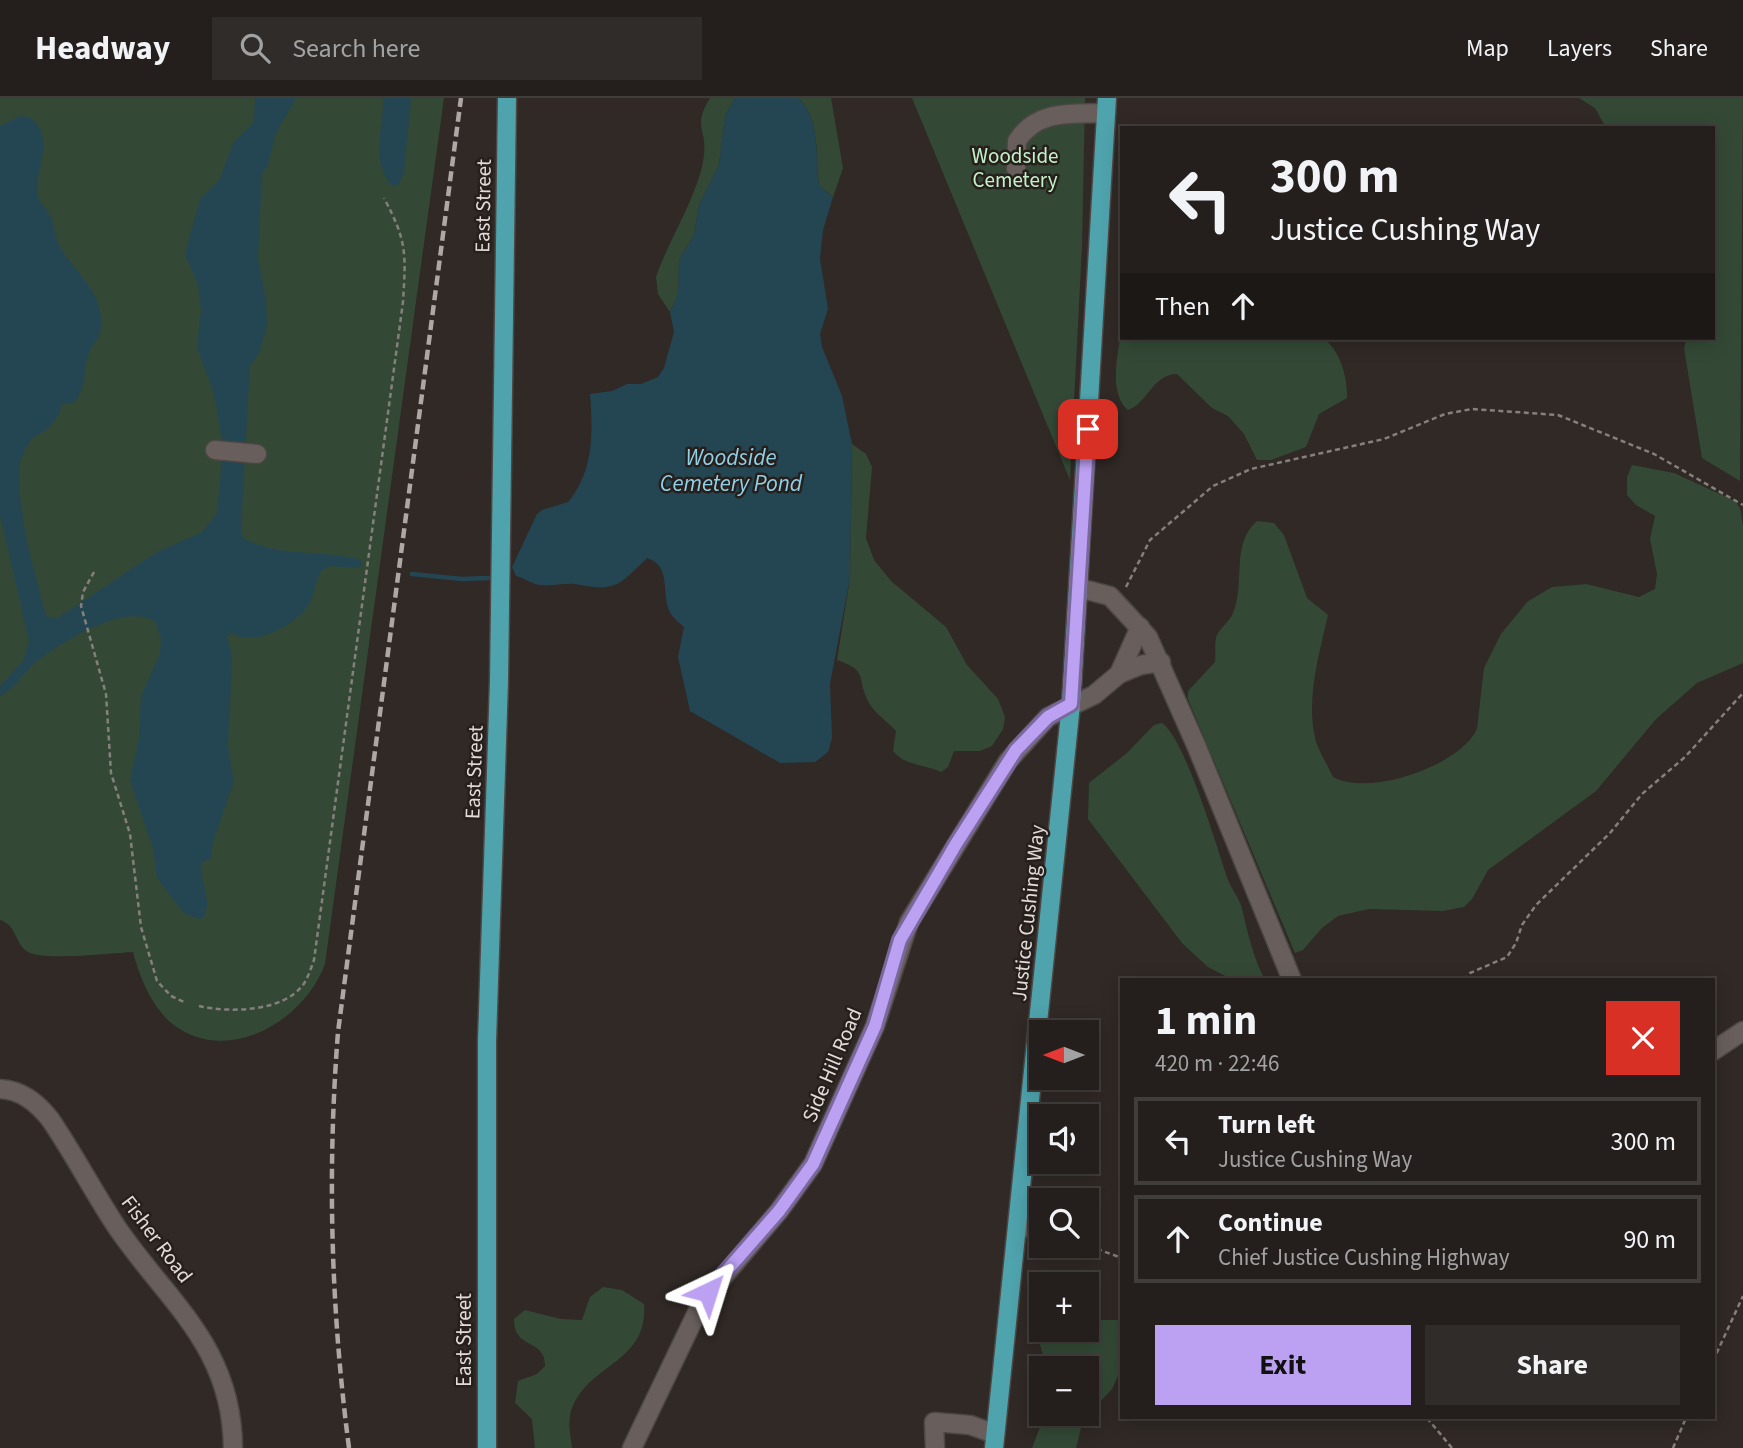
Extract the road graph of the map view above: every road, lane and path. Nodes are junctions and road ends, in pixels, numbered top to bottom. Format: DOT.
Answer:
graph roads {
  1 [pos="507,98"];
  2 [pos="1106,106"];
  3 [pos="1016,169"];
  4 [pos="384,198"];
  5 [pos="215,450"];
  6 [pos="257,454"];
  7 [pos="1743,505"];
  8 [pos="94,572"];
  9 [pos="1079,588"];
  10 [pos="1118,602"];
  11 [pos="1140,627"];
  12 [pos="1161,662"];
  13 [pos="1119,674"];
  14 [pos="1743,693"];
  15 [pos="1071,704"];
  16 [pos="1291,978"];
  17 [pos="1466,978"];
  18 [pos="184,1002"];
  19 [pos="199,1006"];
  20 [pos="1743,1031"];
  21 [pos="1715,1050"];
  22 [pos="0,1089"];
  23 [pos="1018,1226"];
  24 [pos="1029,1228"];
  25 [pos="1099,1250"];
  26 [pos="1120,1257"];
  27 [pos="1743,1296"];
  28 [pos="1715,1357"];
  29 [pos="1427,1419"];
  30 [pos="1686,1419"];
  31 [pos="995,1441"];
  32 [pos="233,1448"];
  33 [pos="487,1448"];
  34 [pos="632,1448"];
  35 [pos="935,1448"];
  36 [pos="1452,1448"];
  37 [pos="1674,1448"];
  1 -- 33 [label="main road, East Street"];
  2 -- 3 [label="street"];
  2 -- 9 [label="main road, Justice Cushing Way"];
  4 -- 19 [label="path"];
  5 -- 6 [label="street"];
  7 -- 10 [label="path"];
  8 -- 18 [label="path"];
  9 -- 10 [label="street"];
  9 -- 15 [label="main road, Justice Cushing Way"];
  10 -- 11 [label="street"];
  11 -- 12 [label="street"];
  11 -- 13 [label="street"];
  12 -- 13 [label="street"];
  12 -- 16 [label="street"];
  13 -- 15 [label="street, Side Hill Road"];
  14 -- 17 [label="path"];
  15 -- 23 [label="main road, Justice Cushing Way"];
  15 -- 34 [label="street, Side Hill Road"];
  20 -- 21 [label="street"];
  22 -- 32 [label="street, Fisher Road"];
  23 -- 24 [label="street"];
  23 -- 31 [label="main road, Justice Cushing Way"];
  25 -- 26 [label="path"];
  27 -- 28 [label="path"];
  29 -- 36 [label="path"];
  30 -- 37 [label="path"];
  31 -- 35 [label="street"];
}
